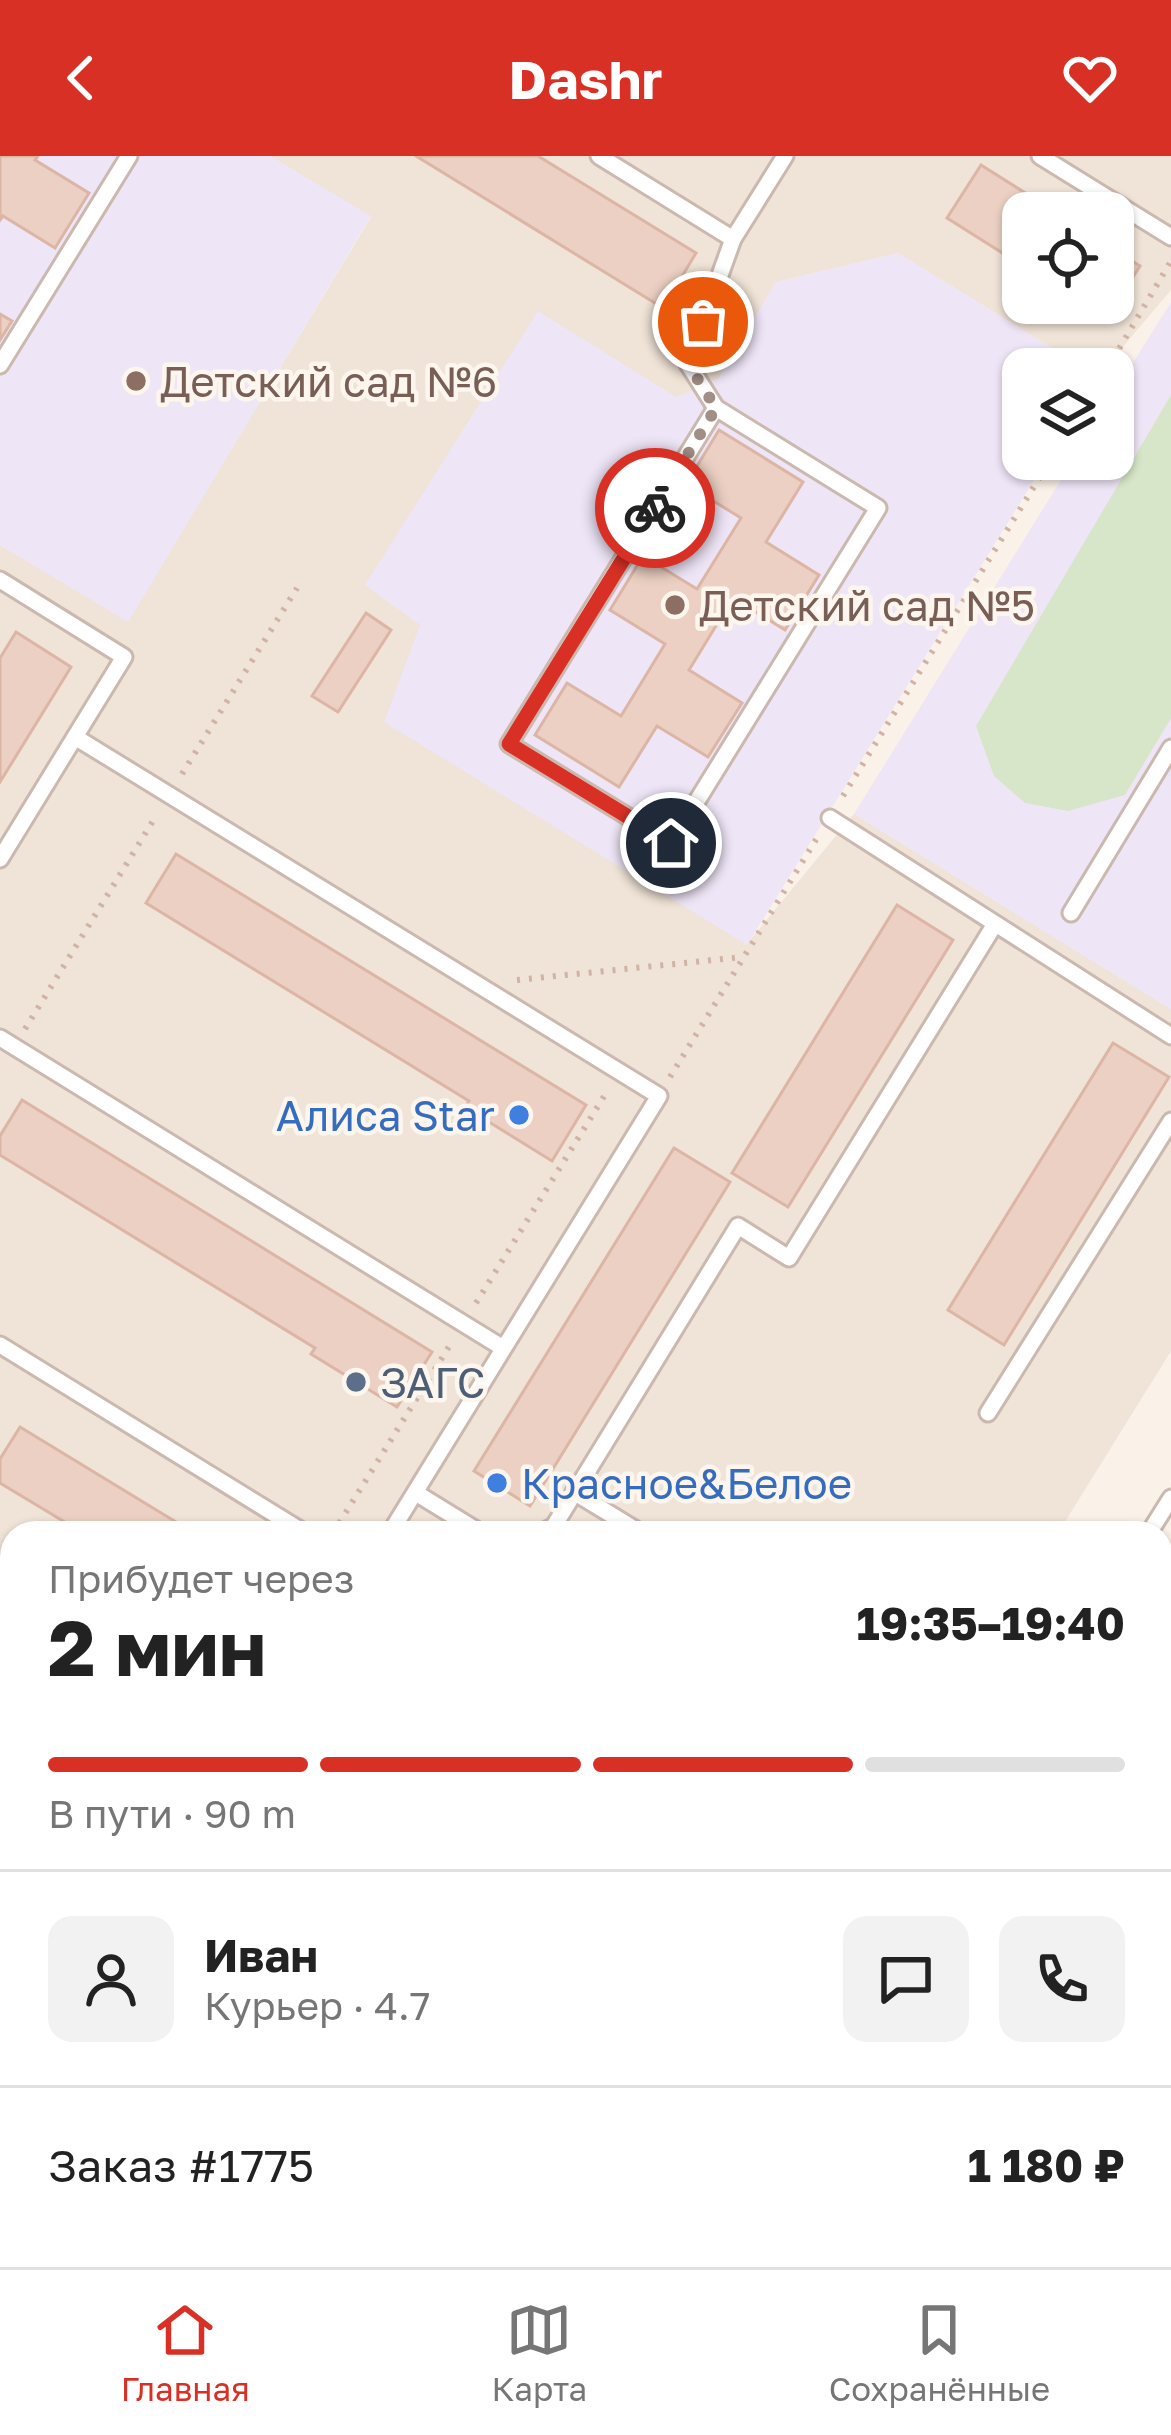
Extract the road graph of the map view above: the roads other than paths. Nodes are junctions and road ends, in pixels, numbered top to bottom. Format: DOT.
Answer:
graph roads {
  1 [pos="129,156"];
  2 [pos="598,156"];
  3 [pos="785,156"];
  4 [pos="1040,156"];
  5 [pos="1171,237"];
  6 [pos="734,239"];
  7 [pos="0,365"];
  8 [pos="716,408"];
  9 [pos="0,580"];
  10 [pos="75,736"];
  11 [pos="1171,748"];
  12 [pos="830,818"];
  13 [pos="0,859"];
  14 [pos="1071,913"];
  15 [pos="995,924"];
  16 [pos="1171,1036"];
  17 [pos="7,1042"];
  18 [pos="1171,1121"];
  19 [pos="0,1345"];
  20 [pos="503,1348"];
  21 [pos="988,1413"];
  22 [pos="574,1492"];
  23 [pos="416,1493"];
  24 [pos="286,1521"];
  25 [pos="398,1521"];
  26 [pos="462,1521"];
  27 [pos="557,1521"];
  28 [pos="621,1521"];
  1 -- 7 [label="lane"];
  2 -- 6 [label="lane"];
  3 -- 6 [label="lane"];
  4 -- 5 [label="lane"];
  6 -- 8 [label="lane"];
  8 -- 8 [label="lane"];
  9 -- 10 [label="lane"];
  10 -- 13 [label="lane"];
  10 -- 20 [label="lane"];
  11 -- 14 [label="lane"];
  12 -- 15 [label="lane"];
  15 -- 16 [label="lane"];
  15 -- 22 [label="lane"];
  17 -- 20 [label="lane"];
  18 -- 21 [label="lane"];
  19 -- 24 [label="lane"];
  20 -- 23 [label="lane"];
  22 -- 27 [label="lane"];
  22 -- 28 [label="lane"];
  23 -- 25 [label="lane"];
  23 -- 26 [label="lane"];
}
